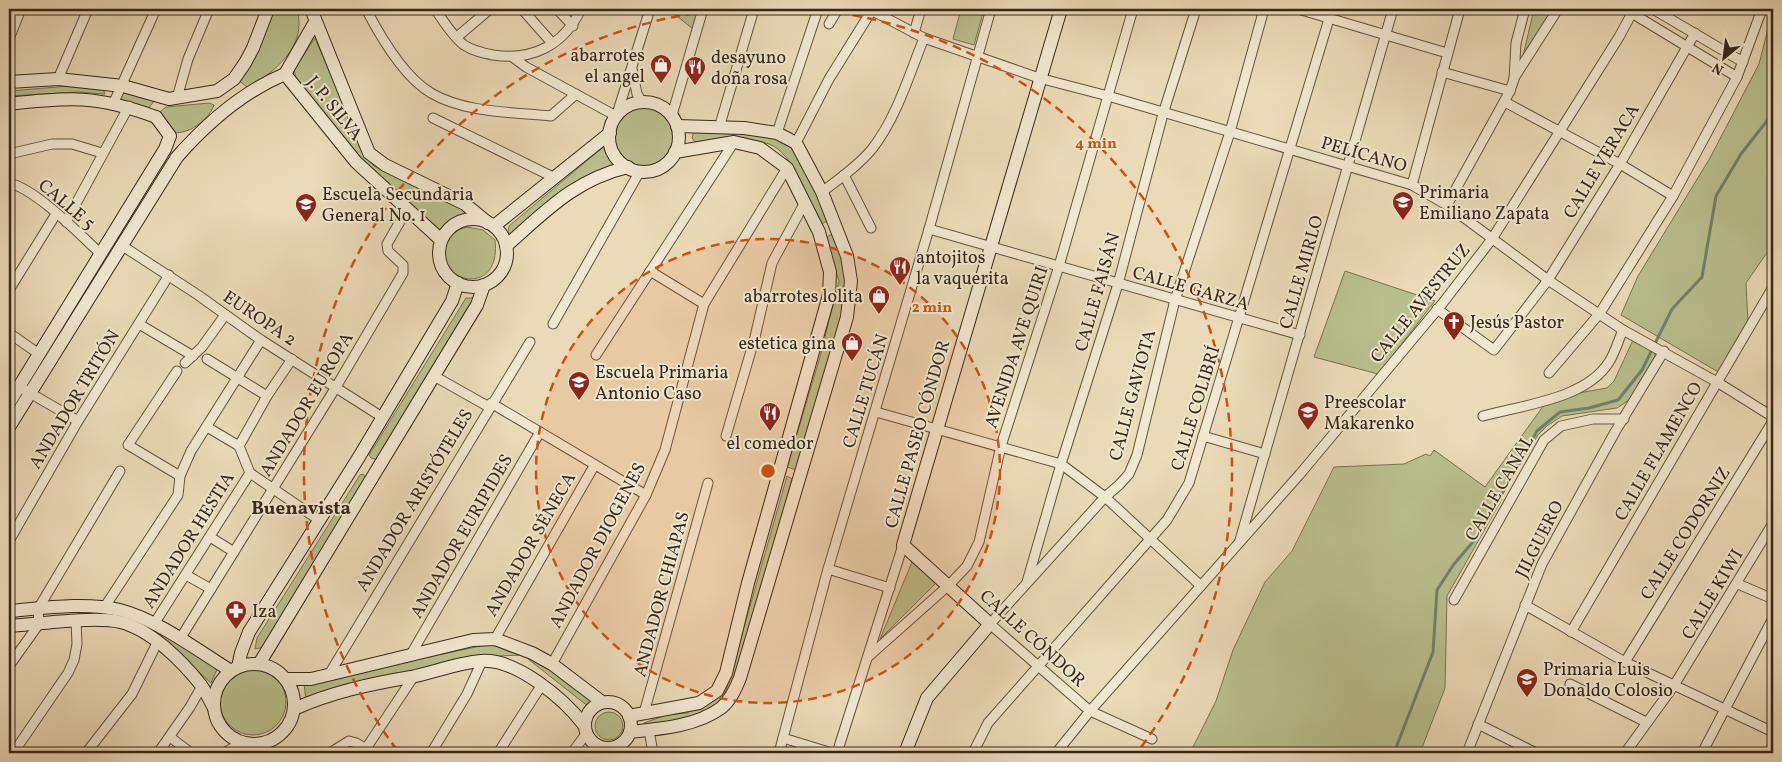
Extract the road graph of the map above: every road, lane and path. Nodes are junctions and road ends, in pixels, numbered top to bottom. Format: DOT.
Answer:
graph roads {
  1 [pos="21,9"];
  2 [pos="88,9"];
  3 [pos="156,9"];
  4 [pos="209,9"];
  5 [pos="268,9"];
  6 [pos="311,9"];
  7 [pos="366,9"];
  8 [pos="435,9"];
  9 [pos="490,9"];
  10 [pos="522,9"];
  11 [pos="556,9"];
  12 [pos="581,9"];
  13 [pos="650,9"];
  14 [pos="703,9"];
  15 [pos="754,9"];
  16 [pos="818,9"];
  17 [pos="838,9"];
  18 [pos="921,9"];
  19 [pos="991,9"];
  20 [pos="1061,9"];
  21 [pos="1133,9"];
  22 [pos="1196,9"];
  23 [pos="1264,9"];
  24 [pos="1298,9"];
  25 [pos="1332,9"];
  26 [pos="1393,9"];
  27 [pos="1460,9"];
  28 [pos="1525,9"];
  29 [pos="1558,9"];
  30 [pos="1653,9"];
  31 [pos="1762,9"];
  32 [pos="870,10"];
  33 [pos="1628,11"];
  34 [pos="1329,19"];
  35 [pos="314,22"];
  36 [pos="829,24"];
  37 [pos="573,26"];
  38 [pos="914,33"];
  39 [pos="1695,33"];
  40 [pos="1385,35"];
  41 [pos="457,37"];
  42 [pos="924,38"];
  43 [pos="9,39"];
  44 [pos="552,43"];
  45 [pos="1687,46"];
  46 [pos="1447,53"];
  47 [pos="978,57"];
  48 [pos="514,58"];
  49 [pos="1743,62"];
  50 [pos="632,67"];
  51 [pos="1442,72"];
  52 [pos="285,74"];
  53 [pos="1738,77"];
  54 [pos="234,78"];
  55 [pos="1039,78"];
  56 [pos="58,79"];
  57 [pos="1514,79"];
  58 [pos="9,82"];
  59 [pos="123,86"];
  60 [pos="217,91"];
  61 [pos="1510,91"];
  62 [pos="247,94"];
  63 [pos="576,94"];
  64 [pos="1108,96"];
  65 [pos="173,99"];
  66 [pos="114,102"];
  67 [pos="642,102"];
  68 [pos="1505,102"];
  69 [pos="9,104"];
  70 [pos="129,106"];
  71 [pos="229,107"];
  72 [pos="1164,114"];
  73 [pos="617,115"];
  74 [pos="156,117"];
  75 [pos="433,118"];
  76 [pos="675,121"];
  77 [pos="719,128"];
  78 [pos="1560,131"];
  79 [pos="1230,132"];
  80 [pos="610,133"];
  81 [pos="777,133"];
  82 [pos="170,136"];
  83 [pos="193,139"];
  84 [pos="734,142"];
  85 [pos="796,143"];
  86 [pos="1288,149"];
  87 [pos="676,152"];
  88 [pos="102,153"];
  89 [pos="9,154"];
  90 [pos="1620,164"];
  91 [pos="1348,166"];
  92 [pos="787,168"];
  93 [pos="634,169"];
  94 [pos="844,175"];
  95 [pos="553,178"];
  96 [pos="9,183"];
  97 [pos="1412,184"];
  98 [pos="822,192"];
  99 [pos="1673,196"];
  100 [pos="804,204"];
  101 [pos="1447,205"];
  102 [pos="406,210"];
  103 [pos="56,214"];
  104 [pos="66,222"];
  105 [pos="836,224"];
  106 [pos="491,225"];
  107 [pos="871,228"];
  108 [pos="930,229"];
  109 [pos="819,232"];
  110 [pos="1492,239"];
  111 [pos="441,240"];
  112 [pos="121,245"];
  113 [pos="506,246"];
  114 [pos="991,248"];
  115 [pos="101,254"];
  116 [pos="1059,266"];
  117 [pos="650,271"];
  118 [pos="169,275"];
  119 [pos="1548,280"];
  120 [pos="458,283"];
  121 [pos="1118,284"];
  122 [pos="484,285"];
  123 [pos="1773,287"];
  124 [pos="9,290"];
  125 [pos="1175,300"];
  126 [pos="704,304"];
  127 [pos="1437,309"];
  128 [pos="1600,313"];
  129 [pos="225,314"];
  130 [pos="1239,318"];
  131 [pos="139,324"];
  132 [pos="553,324"];
  133 [pos="1623,330"];
  134 [pos="9,333"];
  135 [pos="1300,335"];
  136 [pos="260,340"];
  137 [pos="530,342"];
  138 [pos="1664,351"];
  139 [pos="38,354"];
  140 [pos="596,355"];
  141 [pos="193,356"];
  142 [pos="207,359"];
  143 [pos="292,359"];
  144 [pos="185,363"];
  145 [pos="177,371"];
  146 [pos="1549,373"];
  147 [pos="434,376"];
  148 [pos="238,378"];
  149 [pos="1717,382"];
  150 [pos="18,386"];
  151 [pos="336,387"];
  152 [pos="30,393"];
  153 [pos="267,396"];
  154 [pos="9,403"];
  155 [pos="490,405"];
  156 [pos="876,412"];
  157 [pos="1484,416"];
  158 [pos="382,417"];
  159 [pos="1624,418"];
  160 [pos="1773,419"];
  161 [pos="78,421"];
  162 [pos="207,427"];
  163 [pos="9,428"];
  164 [pos="937,428"];
  165 [pos="540,432"];
  166 [pos="726,436"];
  167 [pos="1204,436"];
  168 [pos="239,446"];
  169 [pos="1001,446"];
  170 [pos="1265,454"];
  171 [pos="360,457"];
  172 [pos="1062,464"];
  173 [pos="594,466"];
  174 [pos="378,467"];
  175 [pos="780,470"];
  176 [pos="120,471"];
  177 [pos="250,473"];
  178 [pos="799,475"];
  179 [pos="180,476"];
  180 [pos="708,483"];
  181 [pos="274,488"];
  182 [pos="646,495"];
  183 [pos="1105,497"];
  184 [pos="319,520"];
  185 [pos="1773,523"];
  186 [pos="210,537"];
  187 [pos="1151,539"];
  188 [pos="9,541"];
  189 [pos="1239,543"];
  190 [pos="903,545"];
  191 [pos="234,552"];
  192 [pos="828,569"];
  193 [pos="186,575"];
  194 [pos="1027,583"];
  195 [pos="1738,584"];
  196 [pos="949,585"];
  197 [pos="1201,586"];
  198 [pos="890,588"];
  199 [pos="211,589"];
  200 [pos="1773,599"];
  201 [pos="1454,600"];
  202 [pos="1525,606"];
  203 [pos="104,608"];
  204 [pos="38,609"];
  205 [pos="9,611"];
  206 [pos="1773,618"];
  207 [pos="76,622"];
  208 [pos="39,624"];
  209 [pos="154,624"];
  210 [pos="990,624"];
  211 [pos="9,626"];
  212 [pos="1571,632"];
  213 [pos="180,639"];
  214 [pos="495,639"];
  215 [pos="158,641"];
  216 [pos="410,656"];
  217 [pos="868,657"];
  218 [pos="482,661"];
  219 [pos="1624,662"];
  220 [pos="259,664"];
  221 [pos="552,664"];
  222 [pos="9,666"];
  223 [pos="1039,666"];
  224 [pos="234,669"];
  225 [pos="328,676"];
  226 [pos="414,676"];
  227 [pos="286,679"];
  228 [pos="1570,684"];
  229 [pos="202,686"];
  230 [pos="541,686"];
  231 [pos="1673,687"];
  232 [pos="602,702"];
  233 [pos="294,709"];
  234 [pos="215,710"];
  235 [pos="1725,710"];
  236 [pos="1090,711"];
  237 [pos="644,713"];
  238 [pos="629,716"];
  239 [pos="1646,722"];
  240 [pos="1478,724"];
  241 [pos="585,730"];
  242 [pos="649,730"];
  243 [pos="630,732"];
  244 [pos="1773,732"];
  245 [pos="170,736"];
  246 [pos="783,738"];
  247 [pos="1152,739"];
  248 [pos="239,745"];
  249 [pos="270,747"];
  250 [pos="601,750"];
  251 [pos="617,750"];
  252 [pos="367,752"];
  253 [pos="18,753"];
  254 [pos="86,753"];
  255 [pos="158,753"];
  256 [pos="191,753"];
  257 [pos="224,753"];
  258 [pos="330,753"];
  259 [pos="431,753"];
  260 [pos="498,753"];
  261 [pos="572,753"];
  262 [pos="653,753"];
  263 [pos="779,753"];
  264 [pos="832,753"];
  265 [pos="837,753"];
  266 [pos="905,753"];
  267 [pos="973,753"];
  268 [pos="1056,753"];
  269 [pos="1467,753"];
  270 [pos="1536,753"];
  271 [pos="1625,753"];
  272 [pos="1702,753"];
  1 -- 43 [label="street"];
  2 -- 56 [label="street"];
  3 -- 59 [label="street"];
  4 -- 65 [label="street"];
  5 -- 54 [label="street"];
  6 -- 35 [label="street"];
  7 -- 63 [label="street"];
  8 -- 41 [label="street"];
  9 -- 41 [label="street"];
  10 -- 44 [label="street"];
  11 -- 37 [label="street"];
  12 -- 37 [label="street"];
  13 -- 50 [label="street"];
  14 -- 76 [label="street"];
  15 -- 77 [label="street"];
  16 -- 81 [label="street"];
  17 -- 36 [label="street"];
  18 -- 38 [label="street"];
  19 -- 47 [label="street, CALLE TUCÁN"];
  20 -- 55 [label="street, CALLE PASEO CÓNDOR"];
  21 -- 64 [label="street, AVENIDA AVE QUIRI"];
  22 -- 72 [label="street, CALLE FAISÁN"];
  23 -- 79 [label="street, CALLE GAVIOTA"];
  24 -- 34 [label="street"];
  25 -- 34 [label="street, CALLE COLIBRÍ"];
  26 -- 40 [label="street, CALLE MIRLO"];
  27 -- 46 [label="street"];
  28 -- 57 [label="street"];
  29 -- 57 [label="street"];
  30 -- 39 [label="street"];
  31 -- 49 [label="street"];
  32 -- 38 [label="street"];
  32 -- 85 [label="street"];
  33 -- 45 [label="street"];
  33 -- 78 [label="street, CALLE AVESTRUZ"];
  34 -- 40 [label="street"];
  34 -- 86 [label="street, CALLE COLIBRÍ"];
  35 -- 52 [label="street"];
  35 -- 106 [label="street"];
  37 -- 44 [label="street"];
  38 -- 42 [label="street"];
  39 -- 45 [label="street, CALLE VERACA"];
  39 -- 49 [label="street"];
  40 -- 46 [label="street"];
  40 -- 91 [label="street, CALLE MIRLO"];
  41 -- 48 [label="street"];
  42 -- 47 [label="street, PELÍCANO"];
  42 -- 94 [label="street"];
  44 -- 48 [label="street"];
  45 -- 53 [label="street"];
  45 -- 90 [label="street, CALLE VERACA"];
  46 -- 51 [label="street"];
  47 -- 55 [label="street, PELÍCANO"];
  47 -- 108 [label="street, CALLE TUCÁN"];
  48 -- 63 [label="street"];
  49 -- 53 [label="street"];
  50 -- 67 [label="street"];
  50 -- 73 [label="street"];
  51 -- 61 [label="street"];
  51 -- 97 [label="street"];
  52 -- 62 [label="street, J. P. SILVA"];
  52 -- 102 [label="street, J. P. SILVA"];
  53 -- 99 [label="street"];
  54 -- 60 [label="street"];
  54 -- 62 [label="street"];
  55 -- 64 [label="street, PELÍCANO"];
  55 -- 114 [label="street, CALLE PASEO CÓNDOR"];
  56 -- 58 [label="street"];
  56 -- 59 [label="street"];
  57 -- 61 [label="street"];
  59 -- 65 [label="street"];
  59 -- 66 [label="street"];
  60 -- 65 [label="street"];
  60 -- 71 [label="street"];
  61 -- 68 [label="street"];
  62 -- 71 [label="street, J. P. SILVA"];
  63 -- 73 [label="street"];
  64 -- 72 [label="street, PELÍCANO"];
  64 -- 116 [label="street, AVENIDA AVE QUIRI"];
  65 -- 74 [label="street"];
  66 -- 69 [label="street"];
  66 -- 70 [label="street"];
  67 -- 73 [label="street"];
  67 -- 76 [label="street"];
  68 -- 78 [label="street"];
  68 -- 101 [label="street"];
  70 -- 74 [label="street"];
  70 -- 88 [label="street"];
  71 -- 83 [label="street, J. P. SILVA"];
  72 -- 79 [label="street, PELÍCANO"];
  72 -- 121 [label="street, CALLE FAISÁN"];
  73 -- 80 [label="street"];
  74 -- 82 [label="street"];
  75 -- 95 [label="street"];
  76 -- 77 [label="street"];
  76 -- 87 [label="street"];
  77 -- 81 [label="street"];
  78 -- 90 [label="street"];
  78 -- 110 [label="street, CALLE AVESTRUZ"];
  79 -- 86 [label="street, PELÍCANO"];
  79 -- 125 [label="street, CALLE GAVIOTA"];
  80 -- 93 [label="street"];
  80 -- 95 [label="street"];
  81 -- 85 [label="street"];
  82 -- 83 [label="street"];
  82 -- 115 [label="street"];
  83 -- 112 [label="street, J. P. SILVA"];
  84 -- 87 [label="street"];
  84 -- 92 [label="street"];
  84 -- 117 [label="street"];
  85 -- 98 [label="street"];
  86 -- 91 [label="street, PELÍCANO"];
  86 -- 130 [label="street, CALLE COLIBRÍ"];
  87 -- 93 [label="street"];
  88 -- 89 [label="street"];
  88 -- 104 [label="street"];
  90 -- 99 [label="street"];
  90 -- 119 [label="street, CALLE VERACA"];
  91 -- 97 [label="street, PELÍCANO"];
  91 -- 135 [label="street, CALLE MIRLO"];
  92 -- 100 [label="street"];
  92 -- 126 [label="street, ANDADOR DIOGENES"];
  93 -- 113 [label="street"];
  93 -- 132 [label="street"];
  94 -- 98 [label="street"];
  94 -- 107 [label="street"];
  95 -- 106 [label="street"];
  96 -- 103 [label="street, CALLE 5"];
  97 -- 101 [label="street, PELÍCANO"];
  98 -- 105 [label="street"];
  99 -- 128 [label="street"];
  100 -- 109 [label="street"];
  100 -- 166 [label="street"];
  101 -- 110 [label="street, PELÍCANO"];
  102 -- 111 [label="street, J. P. SILVA"];
  102 -- 151 [label="street, ANDADOR EUROPA"];
  103 -- 104 [label="street, CALLE 5"];
  103 -- 124 [label="street"];
  104 -- 115 [label="street, CALLE 5"];
  105 -- 109 [label="street"];
  105 -- 178 [label="street"];
  106 -- 111 [label="street"];
  106 -- 113 [label="street"];
  108 -- 114 [label="street, CALLE GARZA"];
  108 -- 156 [label="street, CALLE TUCÁN"];
  109 -- 175 [label="street"];
  110 -- 119 [label="street, PELÍCANO"];
  110 -- 127 [label="street, CALLE AVESTRUZ"];
  111 -- 120 [label="street"];
  112 -- 118 [label="street, EUROPA 2"];
  112 -- 152 [label="street, J. P. SILVA"];
  113 -- 122 [label="street"];
  114 -- 116 [label="street, CALLE GARZA"];
  114 -- 164 [label="street, CALLE PASEO CÓNDOR"];
  115 -- 139 [label="street"];
  116 -- 121 [label="street, CALLE GARZA"];
  116 -- 169 [label="street, AVENIDA AVE QUIRI"];
  117 -- 126 [label="street"];
  117 -- 140 [label="street"];
  118 -- 129 [label="street, EUROPA 2"];
  118 -- 131 [label="street, ANDADOR TRITÓN"];
  119 -- 127 [label="street, CALLE VERACA"];
  119 -- 128 [label="street, PELÍCANO"];
  120 -- 122 [label="street"];
  120 -- 158 [label="street"];
  121 -- 125 [label="street, CALLE GARZA"];
  121 -- 172 [label="street, CALLE FAISÁN"];
  122 -- 147 [label="street"];
  123 -- 149 [label="street, CALLE FLAMENCO"];
  125 -- 130 [label="street, CALLE GARZA"];
  125 -- 183 [label="street, CALLE GAVIOTA"];
  126 -- 182 [label="street, ANDADOR DIOGENES"];
  127 -- 189 [label="street, CALLE AVESTRUZ"];
  128 -- 133 [label="street, PELÍCANO"];
  128 -- 146 [label="street"];
  129 -- 136 [label="street, EUROPA 2"];
  129 -- 141 [label="street"];
  130 -- 135 [label="street, CALLE GARZA"];
  130 -- 167 [label="street, CALLE COLIBRÍ"];
  131 -- 141 [label="street"];
  131 -- 161 [label="street, ANDADOR TRITÓN"];
  133 -- 138 [label="street, PELÍCANO"];
  133 -- 157 [label="street"];
  134 -- 139 [label="street"];
  135 -- 170 [label="street, CALLE MIRLO"];
  136 -- 143 [label="street, EUROPA 2"];
  136 -- 148 [label="street"];
  137 -- 155 [label="street, ANDADOR ARISTÓTELES"];
  138 -- 149 [label="street, PELÍCANO"];
  138 -- 159 [label="street, JILGUERO"];
  139 -- 150 [label="street"];
  141 -- 144 [label="street"];
  142 -- 148 [label="street"];
  143 -- 151 [label="street, EUROPA 2"];
  143 -- 153 [label="street"];
  145 -- 179 [label="street"];
  147 -- 155 [label="street"];
  147 -- 174 [label="street"];
  148 -- 153 [label="street"];
  148 -- 162 [label="street"];
  149 -- 160 [label="street, PELÍCANO"];
  149 -- 212 [label="street, CALLE FLAMENCO"];
  150 -- 152 [label="street"];
  150 -- 154 [label="street"];
  151 -- 158 [label="street, EUROPA 2"];
  151 -- 181 [label="street, ANDADOR EUROPA"];
  152 -- 161 [label="street"];
  152 -- 163 [label="street, J. P. SILVA"];
  153 -- 168 [label="street"];
  155 -- 165 [label="street"];
  155 -- 225 [label="street, ANDADOR ARISTÓTELES"];
  156 -- 164 [label="street"];
  156 -- 192 [label="street, CALLE TUCÁN"];
  158 -- 171 [label="street"];
  159 -- 201 [label="street, CALLE CANAL"];
  159 -- 202 [label="street, JILGUERO"];
  160 -- 219 [label="street, CALLE CODORNIZ"];
  161 -- 188 [label="street, ANDADOR TRITÓN"];
  162 -- 168 [label="street"];
  162 -- 179 [label="street"];
  164 -- 169 [label="street"];
  164 -- 190 [label="street, CALLE PASEO CÓNDOR"];
  165 -- 173 [label="street"];
  165 -- 216 [label="street, ANDADOR EURIPIDES"];
  167 -- 170 [label="street"];
  167 -- 187 [label="street, CALLE COLIBRÍ"];
  168 -- 177 [label="street"];
  169 -- 172 [label="street"];
  169 -- 196 [label="street, AVENIDA AVE QUIRI"];
  170 -- 189 [label="street, CALLE MIRLO"];
  171 -- 174 [label="street"];
  171 -- 184 [label="street"];
  172 -- 183 [label="street"];
  172 -- 194 [label="street, CALLE FAISÁN"];
  173 -- 182 [label="street"];
  173 -- 214 [label="street, ANDADOR SÉNECA"];
  174 -- 220 [label="street"];
  175 -- 178 [label="street"];
  175 -- 237 [label="street"];
  176 -- 204 [label="street"];
  177 -- 181 [label="street"];
  177 -- 186 [label="street, ANDADOR HESTIA"];
  178 -- 242 [label="street"];
  179 -- 203 [label="street"];
  180 -- 237 [label="street, ANDADOR CHIAPAS"];
  181 -- 184 [label="street"];
  181 -- 191 [label="street, ANDADOR EUROPA"];
  182 -- 221 [label="street, ANDADOR DIOGENES"];
  183 -- 187 [label="street"];
  183 -- 194 [label="street, CALLE GAVIOTA"];
  184 -- 224 [label="street"];
  185 -- 195 [label="street, CALLE KIWI"];
  186 -- 191 [label="street"];
  186 -- 193 [label="street, ANDADOR HESTIA"];
  187 -- 197 [label="street"];
  187 -- 223 [label="street, CALLE COLIBRÍ"];
  189 -- 197 [label="street, CALLE AVESTRUZ"];
  190 -- 196 [label="street, CALLE CÓNDOR"];
  190 -- 198 [label="street, CALLE PASEO CÓNDOR"];
  191 -- 199 [label="street, ANDADOR EUROPA"];
  192 -- 198 [label="street"];
  192 -- 246 [label="street, CALLE TUCÁN"];
  193 -- 199 [label="street"];
  193 -- 209 [label="street, ANDADOR HESTIA"];
  194 -- 210 [label="street, CALLE GAVIOTA"];
  195 -- 200 [label="street"];
  195 -- 231 [label="street, CALLE KIWI"];
  196 -- 210 [label="street, CALLE CÓNDOR"];
  196 -- 217 [label="street, AVENIDA AVE QUIRI"];
  197 -- 236 [label="street, CALLE AVESTRUZ"];
  198 -- 217 [label="street, CALLE PASEO CÓNDOR"];
  199 -- 213 [label="street, ANDADOR EUROPA"];
  202 -- 212 [label="street"];
  202 -- 240 [label="street, JILGUERO"];
  203 -- 204 [label="street"];
  203 -- 209 [label="street"];
  204 -- 205 [label="street"];
  204 -- 208 [label="street"];
  206 -- 235 [label="street"];
  207 -- 208 [label="street"];
  207 -- 215 [label="street"];
  207 -- 253 [label="street"];
  208 -- 211 [label="street"];
  208 -- 222 [label="street"];
  209 -- 213 [label="street"];
  210 -- 223 [label="street, CALLE CÓNDOR"];
  210 -- 266 [label="street, CALLE GAVIOTA"];
  212 -- 219 [label="street"];
  213 -- 224 [label="street"];
  214 -- 216 [label="street"];
  214 -- 221 [label="street"];
  215 -- 229 [label="street"];
  215 -- 254 [label="street"];
  216 -- 225 [label="street"];
  217 -- 265 [label="street, CALLE PASEO CÓNDOR"];
  218 -- 226 [label="street"];
  218 -- 230 [label="street"];
  218 -- 259 [label="street"];
  219 -- 231 [label="street"];
  220 -- 224 [label="street"];
  220 -- 227 [label="street"];
  221 -- 232 [label="street"];
  223 -- 236 [label="street, CALLE CÓNDOR"];
  223 -- 267 [label="street, CALLE COLIBRÍ"];
  224 -- 234 [label="street"];
  225 -- 227 [label="street"];
  226 -- 233 [label="street"];
  226 -- 252 [label="street"];
  227 -- 233 [label="street"];
  228 -- 239 [label="street"];
  229 -- 234 [label="street"];
  229 -- 245 [label="street"];
  230 -- 241 [label="street"];
  230 -- 260 [label="street"];
  231 -- 235 [label="street"];
  231 -- 239 [label="street, CALLE KIWI"];
  232 -- 238 [label="street"];
  232 -- 241 [label="street"];
  233 -- 249 [label="street"];
  234 -- 248 [label="street"];
  235 -- 244 [label="street"];
  235 -- 272 [label="street"];
  236 -- 247 [label="street, CALLE CÓNDOR"];
  236 -- 268 [label="street, CALLE AVESTRUZ"];
  237 -- 238 [label="street"];
  238 -- 243 [label="street"];
  239 -- 271 [label="street, CALLE KIWI"];
  240 -- 269 [label="street, JILGUERO"];
  240 -- 270 [label="street"];
  241 -- 250 [label="street"];
  241 -- 261 [label="street"];
  242 -- 243 [label="street"];
  242 -- 262 [label="street"];
  243 -- 251 [label="street"];
  245 -- 255 [label="street"];
  245 -- 256 [label="street"];
  246 -- 263 [label="street, CALLE TUCÁN"];
  246 -- 264 [label="street"];
  248 -- 249 [label="street"];
  248 -- 257 [label="street"];
  250 -- 251 [label="street"];
  252 -- 258 [label="street"];
}
